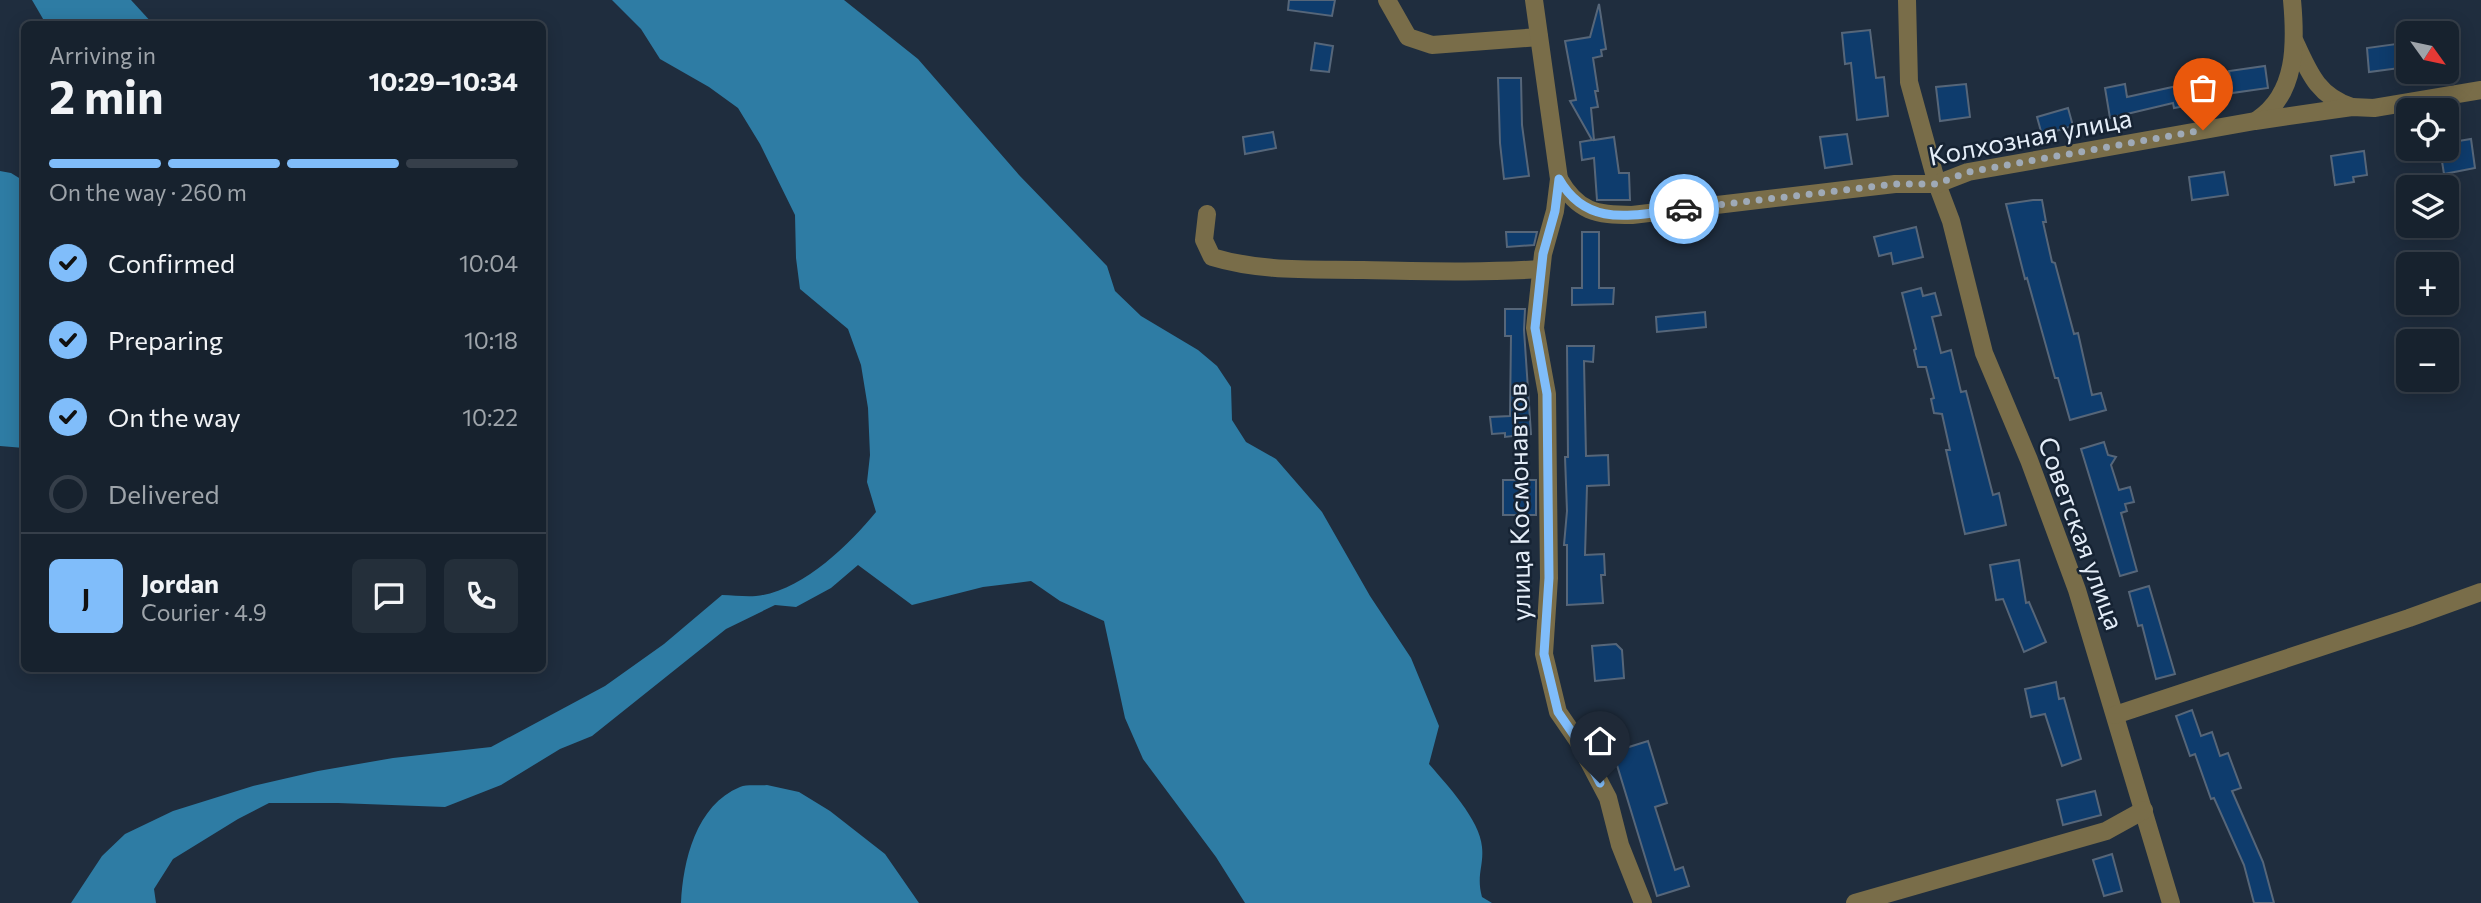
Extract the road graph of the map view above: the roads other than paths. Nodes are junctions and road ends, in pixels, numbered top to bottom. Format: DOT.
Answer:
graph roads {
  1 [pos="1387,0"];
  2 [pos="1534,0"];
  3 [pos="1907,0"];
  4 [pos="2292,0"];
  5 [pos="1539,37"];
  6 [pos="2295,42"];
  7 [pos="2481,90"];
  8 [pos="2352,107"];
  9 [pos="2255,121"];
  10 [pos="1559,179"];
  11 [pos="1937,184"];
  12 [pos="1207,214"];
  13 [pos="1541,269"];
  14 [pos="2481,592"];
  15 [pos="2115,715"];
  16 [pos="2144,810"];
  17 [pos="1643,903"];
  18 [pos="1855,903"];
  19 [pos="2171,903"];
  1 -- 5 [label="street"];
  2 -- 5 [label="street, улица Космонавтов"];
  3 -- 11 [label="street, Советская улица"];
  4 -- 6 [label="street"];
  5 -- 10 [label="street, улица Космонавтов"];
  6 -- 8 [label="street"];
  6 -- 9 [label="street"];
  7 -- 8 [label="street, Колхозная улица"];
  8 -- 9 [label="street, Колхозная улица"];
  9 -- 11 [label="street, Колхозная улица"];
  10 -- 11 [label="street, Колхозная улица"];
  10 -- 13 [label="street, улица Космонавтов"];
  11 -- 15 [label="street, Советская улица"];
  12 -- 13 [label="street"];
  13 -- 17 [label="street, улица Космонавтов"];
  14 -- 15 [label="street"];
  15 -- 16 [label="street, Советская улица"];
  16 -- 18 [label="street"];
  16 -- 19 [label="street, Советская улица"];
}
